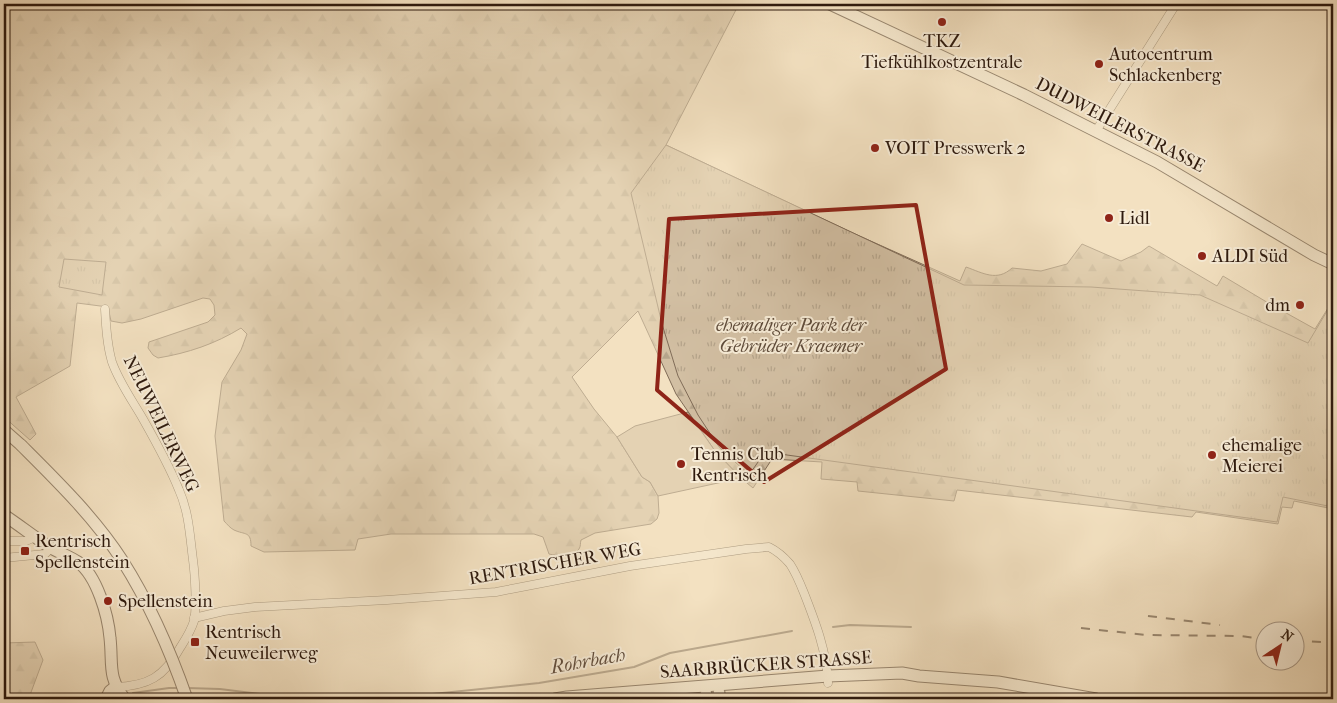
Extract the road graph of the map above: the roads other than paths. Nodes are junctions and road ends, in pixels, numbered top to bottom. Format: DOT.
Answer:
graph roads {
  1 [pos="830,4"];
  2 [pos="1176,4"];
  3 [pos="1096,131"];
  4 [pos="1333,264"];
  5 [pos="105,309"];
  6 [pos="4,430"];
  7 [pos="4,515"];
  8 [pos="34,537"];
  9 [pos="4,541"];
  10 [pos="51,548"];
  11 [pos="4,558"];
  12 [pos="194,618"];
  13 [pos="828,679"];
  14 [pos="115,686"];
  15 [pos="712,694"];
  16 [pos="106,699"];
  17 [pos="125,699"];
  18 [pos="187,699"];
  19 [pos="555,699"];
  20 [pos="623,699"];
  21 [pos="1096,699"];
  1 -- 3 [label="main road, DUDWEILERSTRASSE"];
  2 -- 3 [label="street"];
  3 -- 4 [label="main road, DUDWEILERSTRASSE"];
  5 -- 12 [label="street, NEUWEILERWEG"];
  6 -- 18 [label="main road, bridge"];
  7 -- 8 [label="main road"];
  8 -- 9 [label="street"];
  8 -- 10 [label="main road"];
  10 -- 11 [label="street"];
  10 -- 14 [label="main road"];
  12 -- 13 [label="street, RENTRISCHER WEG"];
  12 -- 14 [label="street, NEUWEILERWEG"];
  13 -- 15 [label="main road, SAARBRÜCKER STRASSE"];
  13 -- 21 [label="main road, SAARBRÜCKER STRASSE"];
  14 -- 16 [label="main road"];
  14 -- 17 [label="main road"];
  15 -- 19 [label="main road, SAARBRÜCKER STRASSE"];
  15 -- 20 [label="main road, SAARBRÜCKER STRASSE"];
}
